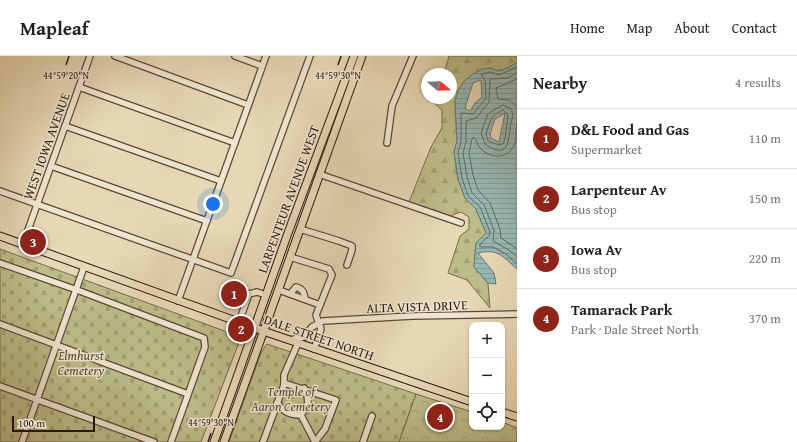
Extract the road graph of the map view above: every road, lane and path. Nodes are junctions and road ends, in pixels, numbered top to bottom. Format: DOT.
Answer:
graph roads {
  1 [pos="90,56"];
  2 [pos="115,56"];
  3 [pos="235,56"];
  4 [pos="266,56"];
  5 [pos="310,56"];
  6 [pos="354,56"];
  7 [pos="362,56"];
  8 [pos="413,56"];
  9 [pos="262,66"];
  10 [pos="79,88"];
  11 [pos="248,105"];
  12 [pos="65,126"];
  13 [pos="387,143"];
  14 [pos="234,144"];
  15 [pos="51,166"];
  16 [pos="319,174"];
  17 [pos="221,182"];
  18 [pos="0,192"];
  19 [pos="37,204"];
  20 [pos="207,221"];
  21 [pos="461,223"];
  22 [pos="300,229"];
  23 [pos="0,236"];
  24 [pos="23,244"];
  25 [pos="290,257"];
  26 [pos="193,260"];
  27 [pos="0,264"];
  28 [pos="348,265"];
  29 [pos="84,267"];
  30 [pos="77,290"];
  31 [pos="279,290"];
  32 [pos="290,294"];
  33 [pos="266,295"];
  34 [pos="305,300"];
  35 [pos="178,301"];
  36 [pos="320,305"];
  37 [pos="517,314"];
  38 [pos="239,322"];
  39 [pos="0,324"];
  40 [pos="318,324"];
  41 [pos="254,328"];
  42 [pos="264,331"];
  43 [pos="289,340"];
  44 [pos="298,343"];
  45 [pos="56,344"];
  46 [pos="314,349"];
  47 [pos="284,383"];
  48 [pos="0,386"];
  49 [pos="304,388"];
  50 [pos="188,394"];
  51 [pos="36,400"];
  52 [pos="469,401"];
  53 [pos="277,403"];
  54 [pos="505,413"];
  55 [pos="301,415"];
  56 [pos="372,416"];
  57 [pos="517,417"];
  58 [pos="22,442"];
  59 [pos="154,442"];
  60 [pos="171,442"];
  61 [pos="214,442"];
  62 [pos="224,442"];
  63 [pos="263,442"];
  64 [pos="315,442"];
  65 [pos="363,442"];
  1 -- 10 [label="street, WEST IOWA AVENUE"];
  2 -- 11 [label="street"];
  3 -- 9 [label="street"];
  4 -- 9 [label="street"];
  5 -- 26 [label="street"];
  6 -- 33 [label="main road, LARPENTEUR AVENUE WEST"];
  7 -- 16 [label="main road, LARPENTEUR AVENUE WEST"];
  8 -- 13 [label="street"];
  9 -- 11 [label="street"];
  10 -- 12 [label="street, WEST IOWA AVENUE"];
  10 -- 14 [label="street"];
  11 -- 14 [label="street"];
  12 -- 15 [label="street, WEST IOWA AVENUE"];
  12 -- 17 [label="street"];
  14 -- 17 [label="street"];
  15 -- 19 [label="street, WEST IOWA AVENUE"];
  15 -- 20 [label="street"];
  16 -- 21 [label="street"];
  16 -- 22 [label="main road, LARPENTEUR AVENUE WEST"];
  17 -- 20 [label="street"];
  18 -- 19 [label="street"];
  19 -- 24 [label="street, WEST IOWA AVENUE"];
  19 -- 26 [label="street"];
  20 -- 26 [label="street"];
  22 -- 25 [label="main road, LARPENTEUR AVENUE WEST"];
  22 -- 28 [label="street"];
  23 -- 24 [label="main road, DALE STREET NORTH"];
  24 -- 29 [label="main road, DALE STREET NORTH"];
  25 -- 31 [label="main road, LARPENTEUR AVENUE WEST"];
  25 -- 36 [label="street"];
  26 -- 35 [label="street"];
  27 -- 30 [label="street"];
  29 -- 30 [label="street"];
  29 -- 35 [label="main road, DALE STREET NORTH"];
  30 -- 45 [label="street"];
  30 -- 50 [label="street"];
  31 -- 32 [label="street"];
  31 -- 42 [label="main road, LARPENTEUR AVENUE WEST"];
  32 -- 34 [label="street"];
  32 -- 34 [label="street"];
  33 -- 38 [label="street"];
  33 -- 41 [label="main road, LARPENTEUR AVENUE WEST"];
  34 -- 36 [label="street"];
  35 -- 38 [label="main road, DALE STREET NORTH"];
  36 -- 40 [label="street"];
  37 -- 40 [label="street, ALTA VISTA DRIVE"];
  38 -- 41 [label="main road, DALE STREET NORTH"];
  39 -- 45 [label="street"];
  40 -- 43 [label="street"];
  40 -- 46 [label="street"];
  41 -- 42 [label="main road, DALE STREET NORTH"];
  41 -- 61 [label="main road, LARPENTEUR AVENUE WEST"];
  42 -- 43 [label="main road, DALE STREET NORTH"];
  42 -- 62 [label="main road, LARPENTEUR AVENUE WEST"];
  43 -- 44 [label="main road, DALE STREET NORTH"];
  44 -- 46 [label="main road, DALE STREET NORTH"];
  44 -- 47 [label="street"];
  45 -- 50 [label="street"];
  45 -- 51 [label="street"];
  46 -- 52 [label="main road, DALE STREET NORTH"];
  47 -- 49 [label="street"];
  47 -- 53 [label="street"];
  48 -- 51 [label="street"];
  49 -- 55 [label="street"];
  49 -- 64 [label="street"];
  50 -- 60 [label="street"];
  51 -- 58 [label="street"];
  51 -- 59 [label="street"];
  53 -- 55 [label="street"];
  53 -- 63 [label="street"];
  54 -- 57 [label="main road"];
  55 -- 64 [label="street"];
  56 -- 65 [label="street"];
}
